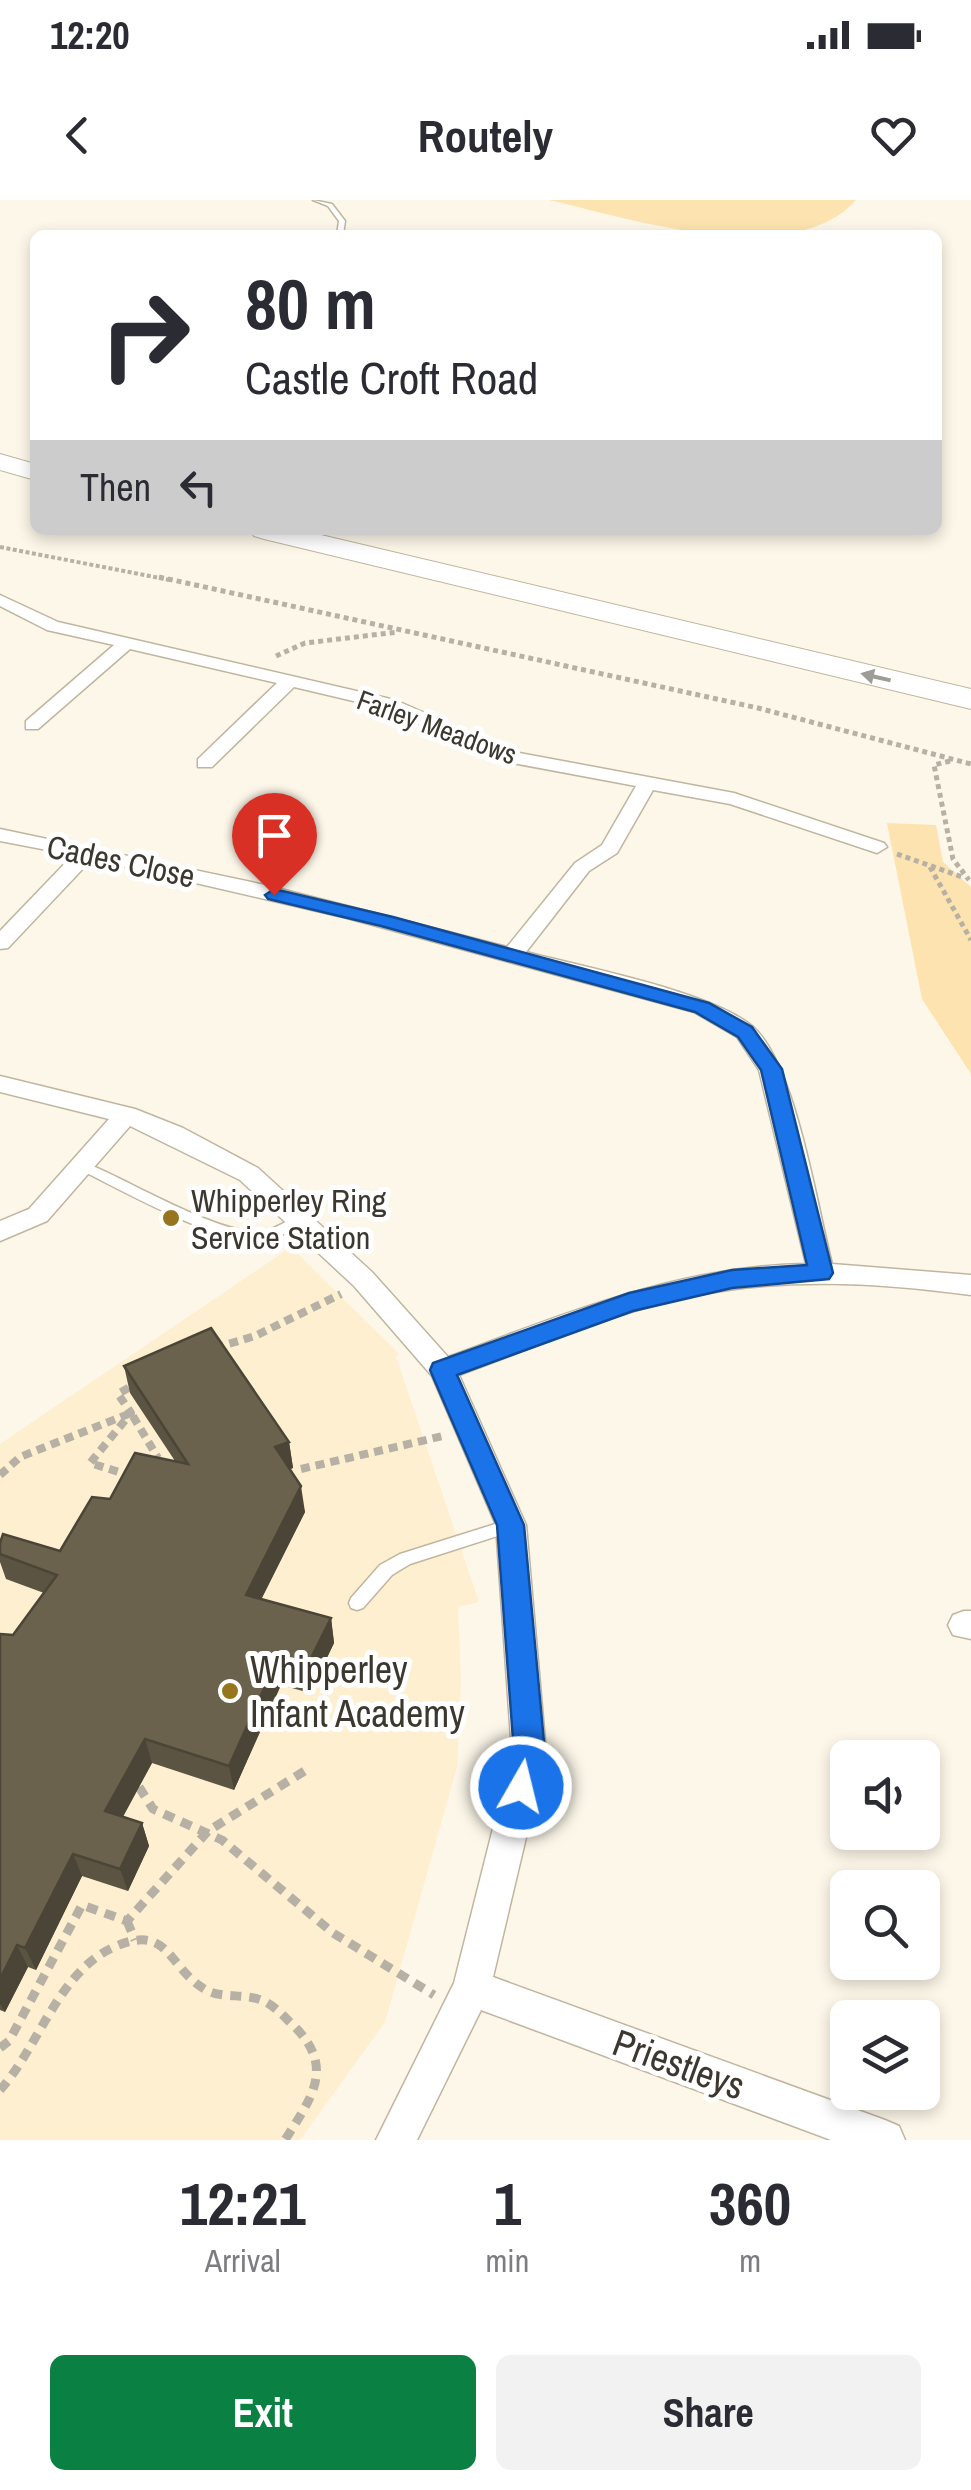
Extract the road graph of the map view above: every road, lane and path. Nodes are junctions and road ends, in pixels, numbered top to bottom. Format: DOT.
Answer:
graph roads {
  1 [pos="315,200"];
  2 [pos="341,230"];
  3 [pos="0,440"];
  4 [pos="30,448"];
  5 [pos="0,462"];
  6 [pos="30,471"];
  7 [pos="285,535"];
  8 [pos="364,535"];
  9 [pos="0,548"];
  10 [pos="0,600"];
  11 [pos="399,632"];
  12 [pos="126,644"];
  13 [pos="971,670"];
  14 [pos="255,671"];
  15 [pos="292,679"];
  16 [pos="971,700"];
  17 [pos="32,725"];
  18 [pos="956,760"];
  19 [pos="205,762"];
  20 [pos="971,764"];
  21 [pos="647,784"];
  22 [pos="0,835"];
  23 [pos="877,847"];
  24 [pos="88,852"];
  25 [pos="930,866"];
  26 [pos="970,880"];
  27 [pos="971,940"];
  28 [pos="0,942"];
  29 [pos="512,955"];
  30 [pos="0,1084"];
  31 [pos="126,1115"];
  32 [pos="83,1166"];
  33 [pos="301,1219"];
  34 [pos="0,1232"];
  35 [pos="821,1273"];
  36 [pos="366,1282"];
  37 [pos="971,1286"];
  38 [pos="204,1351"];
  39 [pos="442,1370"];
  40 [pos="142,1380"];
  41 [pos="131,1413"];
  42 [pos="469,1430"];
  43 [pos="158,1458"];
  44 [pos="301,1469"];
  45 [pos="0,1475"];
  46 [pos="134,1476"];
  47 [pos="510,1525"];
  48 [pos="357,1603"];
  49 [pos="311,1767"];
  50 [pos="139,1787"];
  51 [pos="208,1831"];
  52 [pos="127,1920"];
  53 [pos="135,1940"];
  54 [pos="467,2000"];
  55 [pos="0,2048"];
  56 [pos="0,2090"];
  57 [pos="284,2140"];
  58 [pos="396,2140"];
  59 [pos="885,2140"];
  1 -- 2 [label="lane"];
  3 -- 4 [label="highway"];
  5 -- 6 [label="highway"];
  16 -- 7 [label="highway, one-way"];
  8 -- 13 [label="highway"];
  9 -- 11 [label="path"];
  10 -- 12 [label="street, Farley Meadows"];
  11 -- 14 [label="path"];
  11 -- 18 [label="path"];
  12 -- 14 [label="street, Farley Meadows"];
  12 -- 17 [label="street"];
  14 -- 15 [label="street, Farley Meadows"];
  15 -- 19 [label="street"];
  15 -- 21 [label="street, Farley Meadows"];
  18 -- 20 [label="path"];
  18 -- 26 [label="path"];
  21 -- 23 [label="street, Farley Meadows"];
  21 -- 29 [label="street"];
  22 -- 24 [label="street, Cades Close"];
  23 -- 25 [label="path"];
  24 -- 28 [label="street"];
  24 -- 29 [label="street, Cades Close"];
  25 -- 26 [label="path"];
  25 -- 27 [label="path"];
  29 -- 35 [label="street, Cades Close"];
  30 -- 31 [label="street"];
  31 -- 32 [label="street"];
  31 -- 33 [label="street"];
  32 -- 33 [label="lane"];
  32 -- 34 [label="street"];
  33 -- 36 [label="street"];
  35 -- 37 [label="street"];
  35 -- 39 [label="street"];
  36 -- 38 [label="path"];
  36 -- 39 [label="street"];
  39 -- 42 [label="street"];
  40 -- 41 [label="path"];
  41 -- 43 [label="path"];
  41 -- 45 [label="path"];
  41 -- 46 [label="path"];
  42 -- 44 [label="path"];
  42 -- 47 [label="street"];
  47 -- 48 [label="lane"];
  47 -- 54 [label="street"];
  49 -- 51 [label="path"];
  50 -- 51 [label="path"];
  51 -- 52 [label="path"];
  51 -- 54 [label="path"];
  52 -- 53 [label="path"];
  52 -- 55 [label="path"];
  53 -- 56 [label="path"];
  53 -- 57 [label="path"];
  54 -- 58 [label="street"];
  54 -- 59 [label="street, Priestleys"];
}
